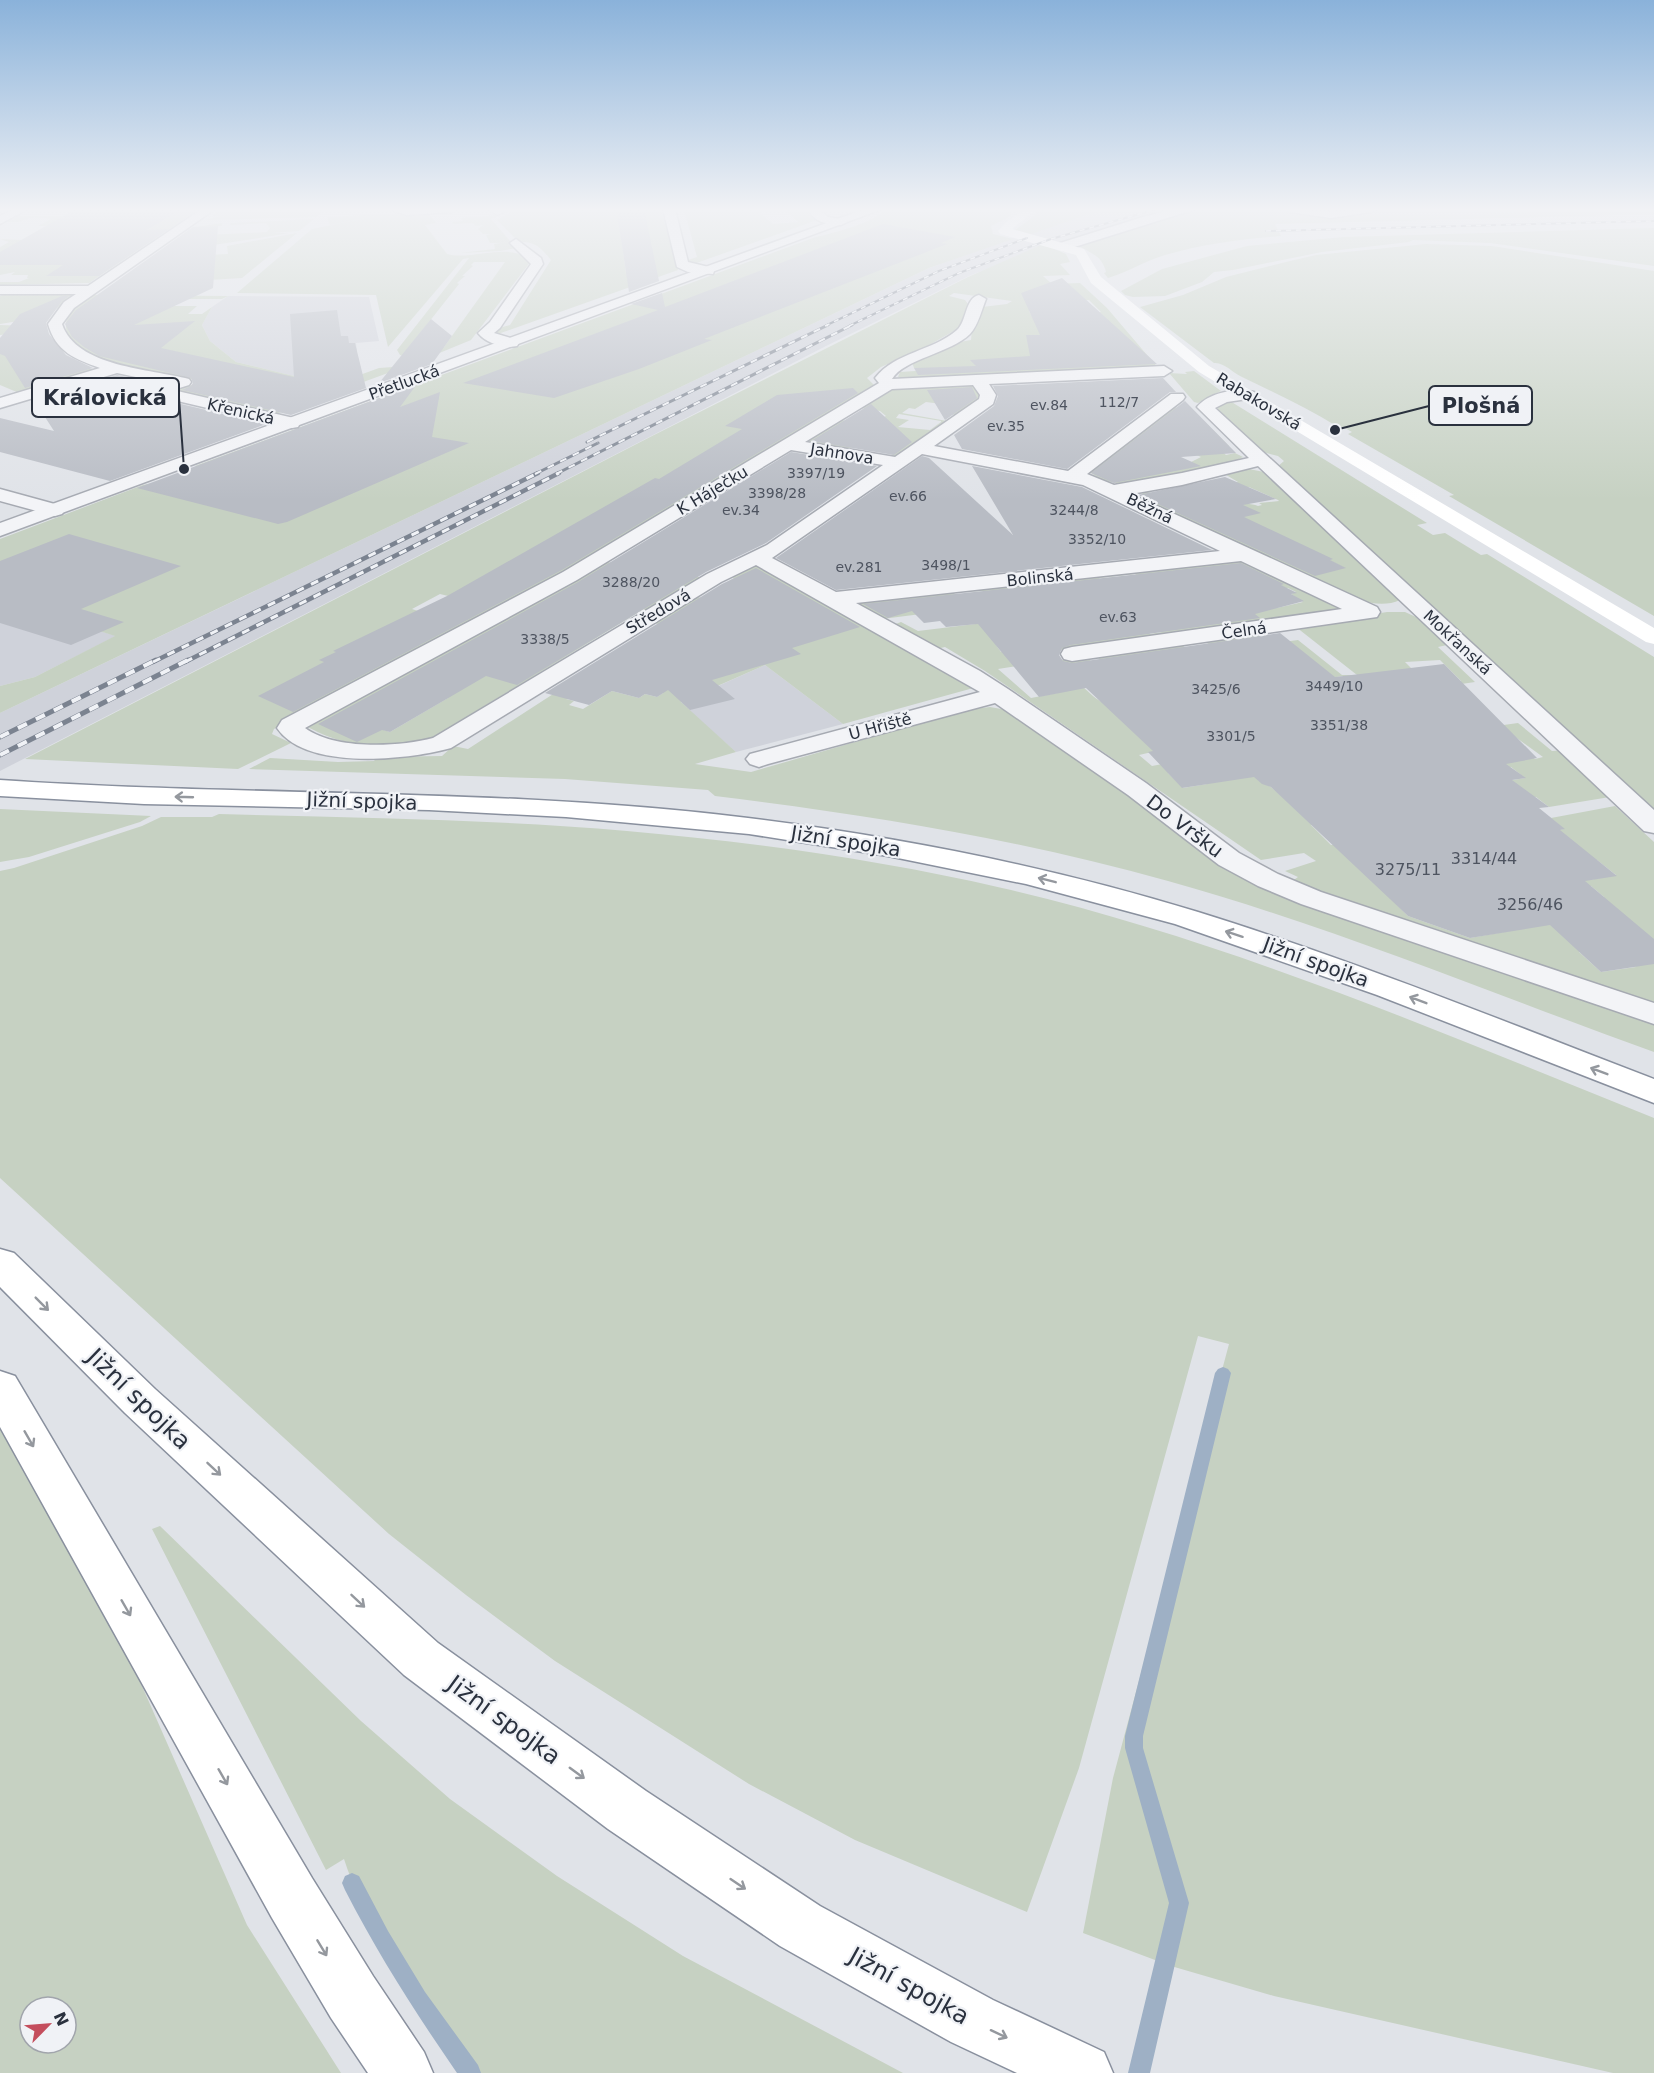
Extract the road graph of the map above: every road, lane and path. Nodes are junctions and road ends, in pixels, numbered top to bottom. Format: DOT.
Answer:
graph roads {
  1 [pos="69,306"];
  2 [pos="508,306"];
  3 [pos="613,306"];
  4 [pos="976,306"];
  5 [pos="1126,306"];
  6 [pos="512,343"];
  7 [pos="117,368"];
  8 [pos="1164,371"];
  9 [pos="89,376"];
  10 [pos="978,380"];
  11 [pos="888,384"];
  12 [pos="155,391"];
  13 [pos="0,392"];
  14 [pos="1248,395"];
  15 [pos="1177,397"];
  16 [pos="18,398"];
  17 [pos="0,403"];
  18 [pos="292,423"];
  19 [pos="788,444"];
  20 [pos="918,448"];
  21 [pos="1262,460"];
  22 [pos="896,462"];
  23 [pos="1073,476"];
  24 [pos="1114,491"];
  25 [pos="0,495"];
  26 [pos="55,510"];
  27 [pos="0,530"];
  28 [pos="1246,554"];
  29 [pos="756,557"];
  30 [pos="835,599"];
  31 [pos="1415,603"];
  32 [pos="1367,613"];
  33 [pos="1654,637"];
  34 [pos="1072,654"];
  35 [pos="1000,694"];
  36 [pos="291,725"];
  37 [pos="759,759"];
  38 [pos="0,788"];
  39 [pos="1654,825"];
  40 [pos="1654,1014"];
  41 [pos="1654,1092"];
  42 [pos="0,1263"];
  43 [pos="0,1388"];
  44 [pos="403,2073"];
  45 [pos="1083,2073"];
  1 -- 7 [label="street"];
  2 -- 6 [label="street"];
  3 -- 6 [label="street, Přetlucká"];
  4 -- 11 [label="street"];
  5 -- 14 [label="main road, Rabakovská"];
  6 -- 18 [label="street, Přetlucká"];
  7 -- 9 [label="street"];
  7 -- 12 [label="street"];
  8 -- 10 [label="street, K Háječku"];
  9 -- 12 [label="street, Křenická"];
  9 -- 16 [label="street"];
  10 -- 11 [label="street, K Háječku"];
  10 -- 20 [label="street, Středová"];
  11 -- 19 [label="street, K Háječku"];
  12 -- 18 [label="street, Křenická"];
  13 -- 16 [label="street"];
  14 -- 21 [label="street, Mokřanská"];
  14 -- 33 [label="main road, Rabakovská"];
  15 -- 23 [label="street"];
  16 -- 17 [label="street"];
  18 -- 26 [label="street, Přetlucká"];
  19 -- 22 [label="street, Jahnova"];
  19 -- 36 [label="street, K Háječku"];
  20 -- 22 [label="street, Středová"];
  20 -- 23 [label="street, Běžná"];
  21 -- 24 [label="street"];
  21 -- 31 [label="street, Mokřanská"];
  22 -- 29 [label="street, Středová"];
  23 -- 24 [label="street, Běžná"];
  24 -- 28 [label="street, Běžná"];
  25 -- 26 [label="street"];
  26 -- 27 [label="street, Přetlucká"];
  28 -- 30 [label="street, Bolinská"];
  28 -- 32 [label="street, Běžná"];
  29 -- 30 [label="street, Do Vršku"];
  29 -- 36 [label="street, Středová"];
  30 -- 35 [label="street, Do Vršku"];
  31 -- 32 [label="street, Čelná"];
  31 -- 39 [label="street, Mokřanská"];
  32 -- 34 [label="street, Čelná"];
  35 -- 37 [label="street, U Hřiště"];
  35 -- 40 [label="street, Do Vršku"];
  41 -- 38 [label="main road, Jižní spojka, one-way"];
  42 -- 45 [label="main road, Jižní spojka, one-way"];
  43 -- 44 [label="main road, one-way"];
}
